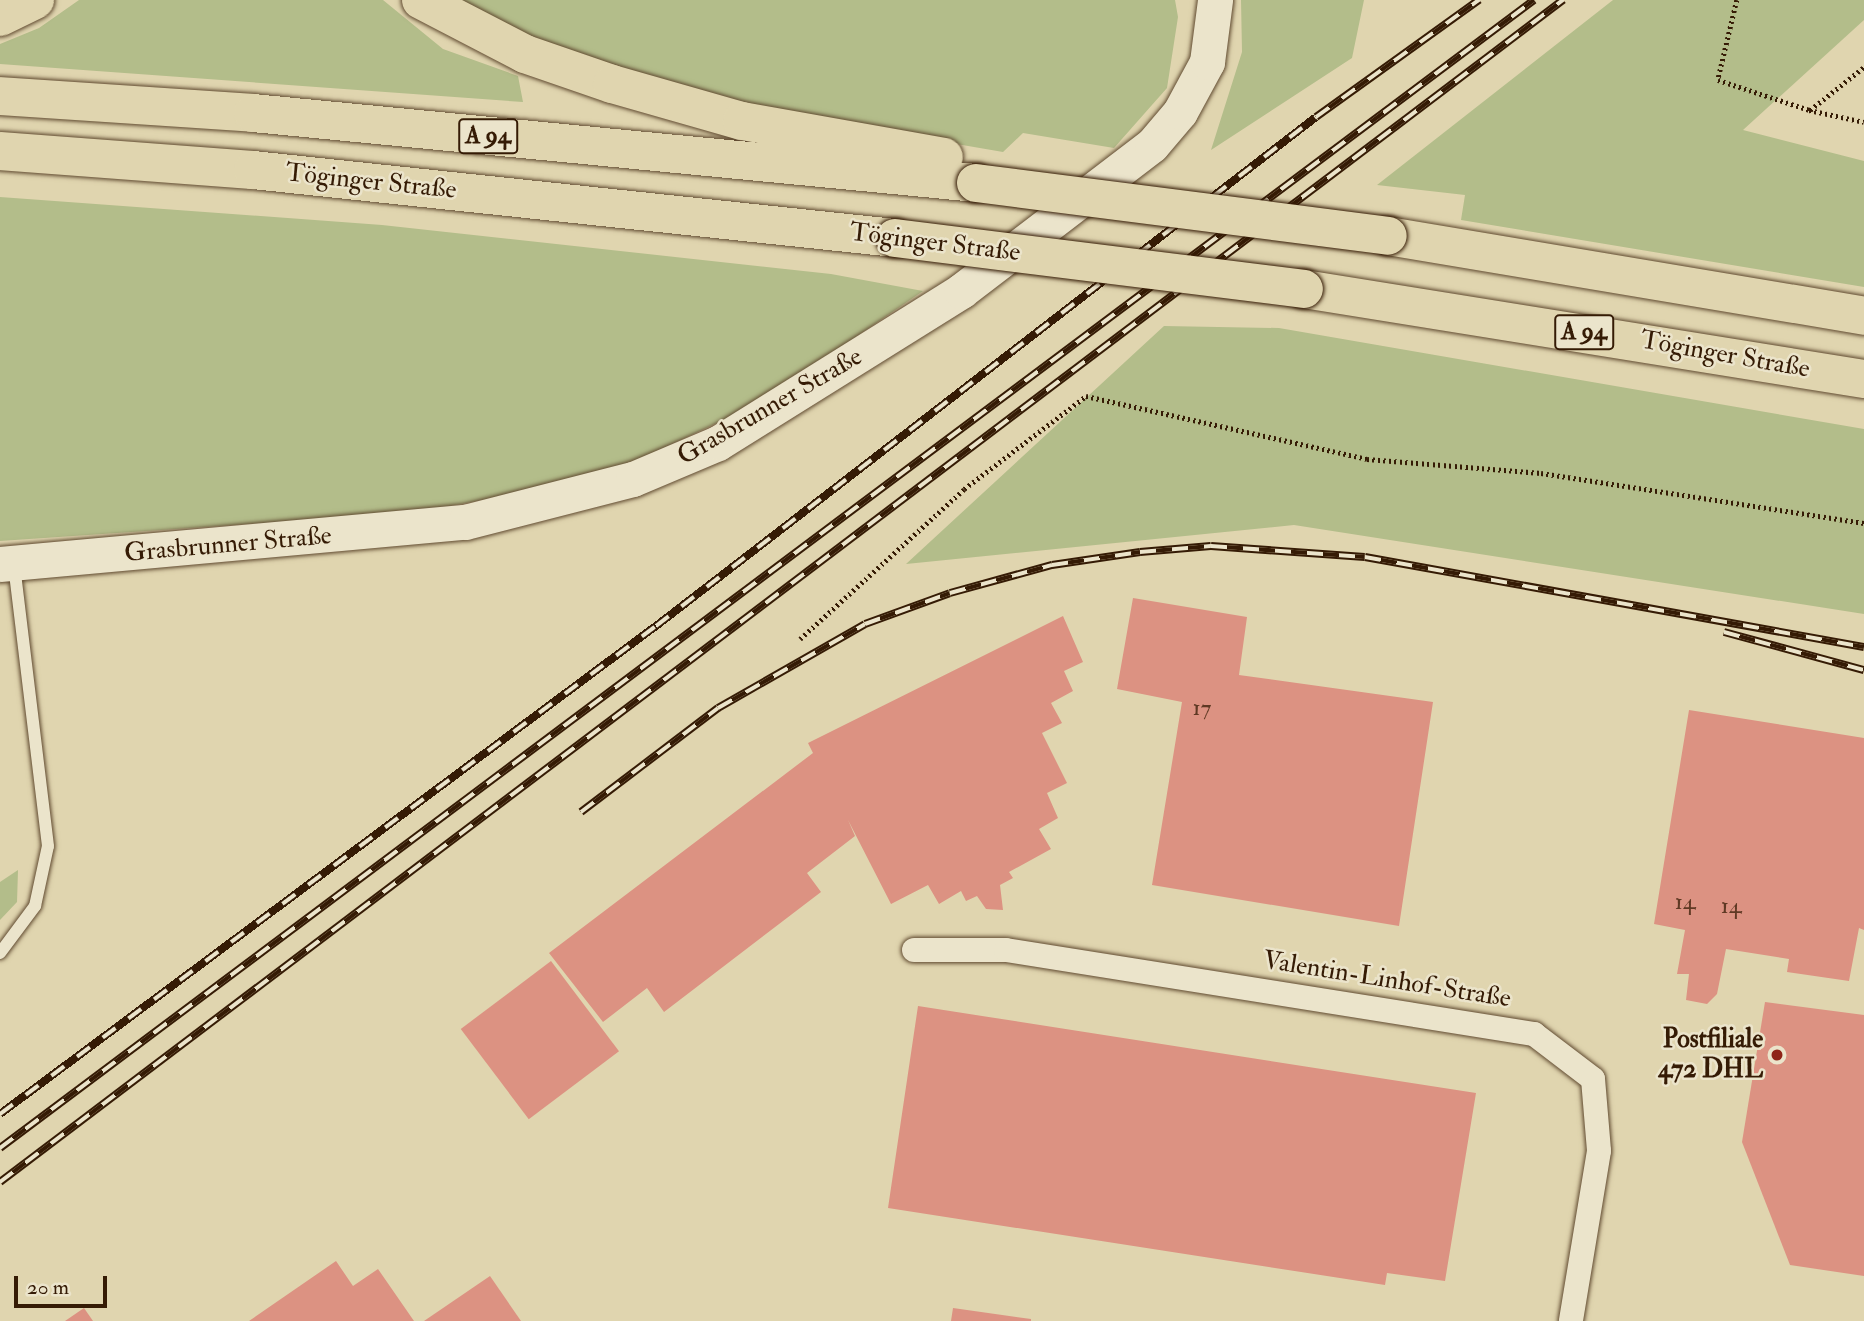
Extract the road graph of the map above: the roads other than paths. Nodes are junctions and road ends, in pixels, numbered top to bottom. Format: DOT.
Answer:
graph roads {
  1 [pos="35,0"];
  2 [pos="421,0"];
  3 [pos="1214,0"];
  4 [pos="0,17"];
  5 [pos="0,96"];
  6 [pos="0,152"];
  7 [pos="976,183"];
  8 [pos="1864,316"];
  9 [pos="1864,379"];
  10 [pos="7,563"];
  11 [pos="914,950"];
  12 [pos="0,953"];
  13 [pos="1571,1321"];
  1 -- 4 [label="highway"];
  2 -- 7 [label="highway"];
  3 -- 10 [label="street, Grasbrunner Straße"];
  5 -- 7 [label="highway, A 94"];
  6 -- 9 [label="highway, Töginger Straße / A 94, bridge"];
  7 -- 8 [label="highway, A 94, bridge"];
  10 -- 12 [label="lane"];
  11 -- 13 [label="street, Valentin-Linhof-Straße"];
}
